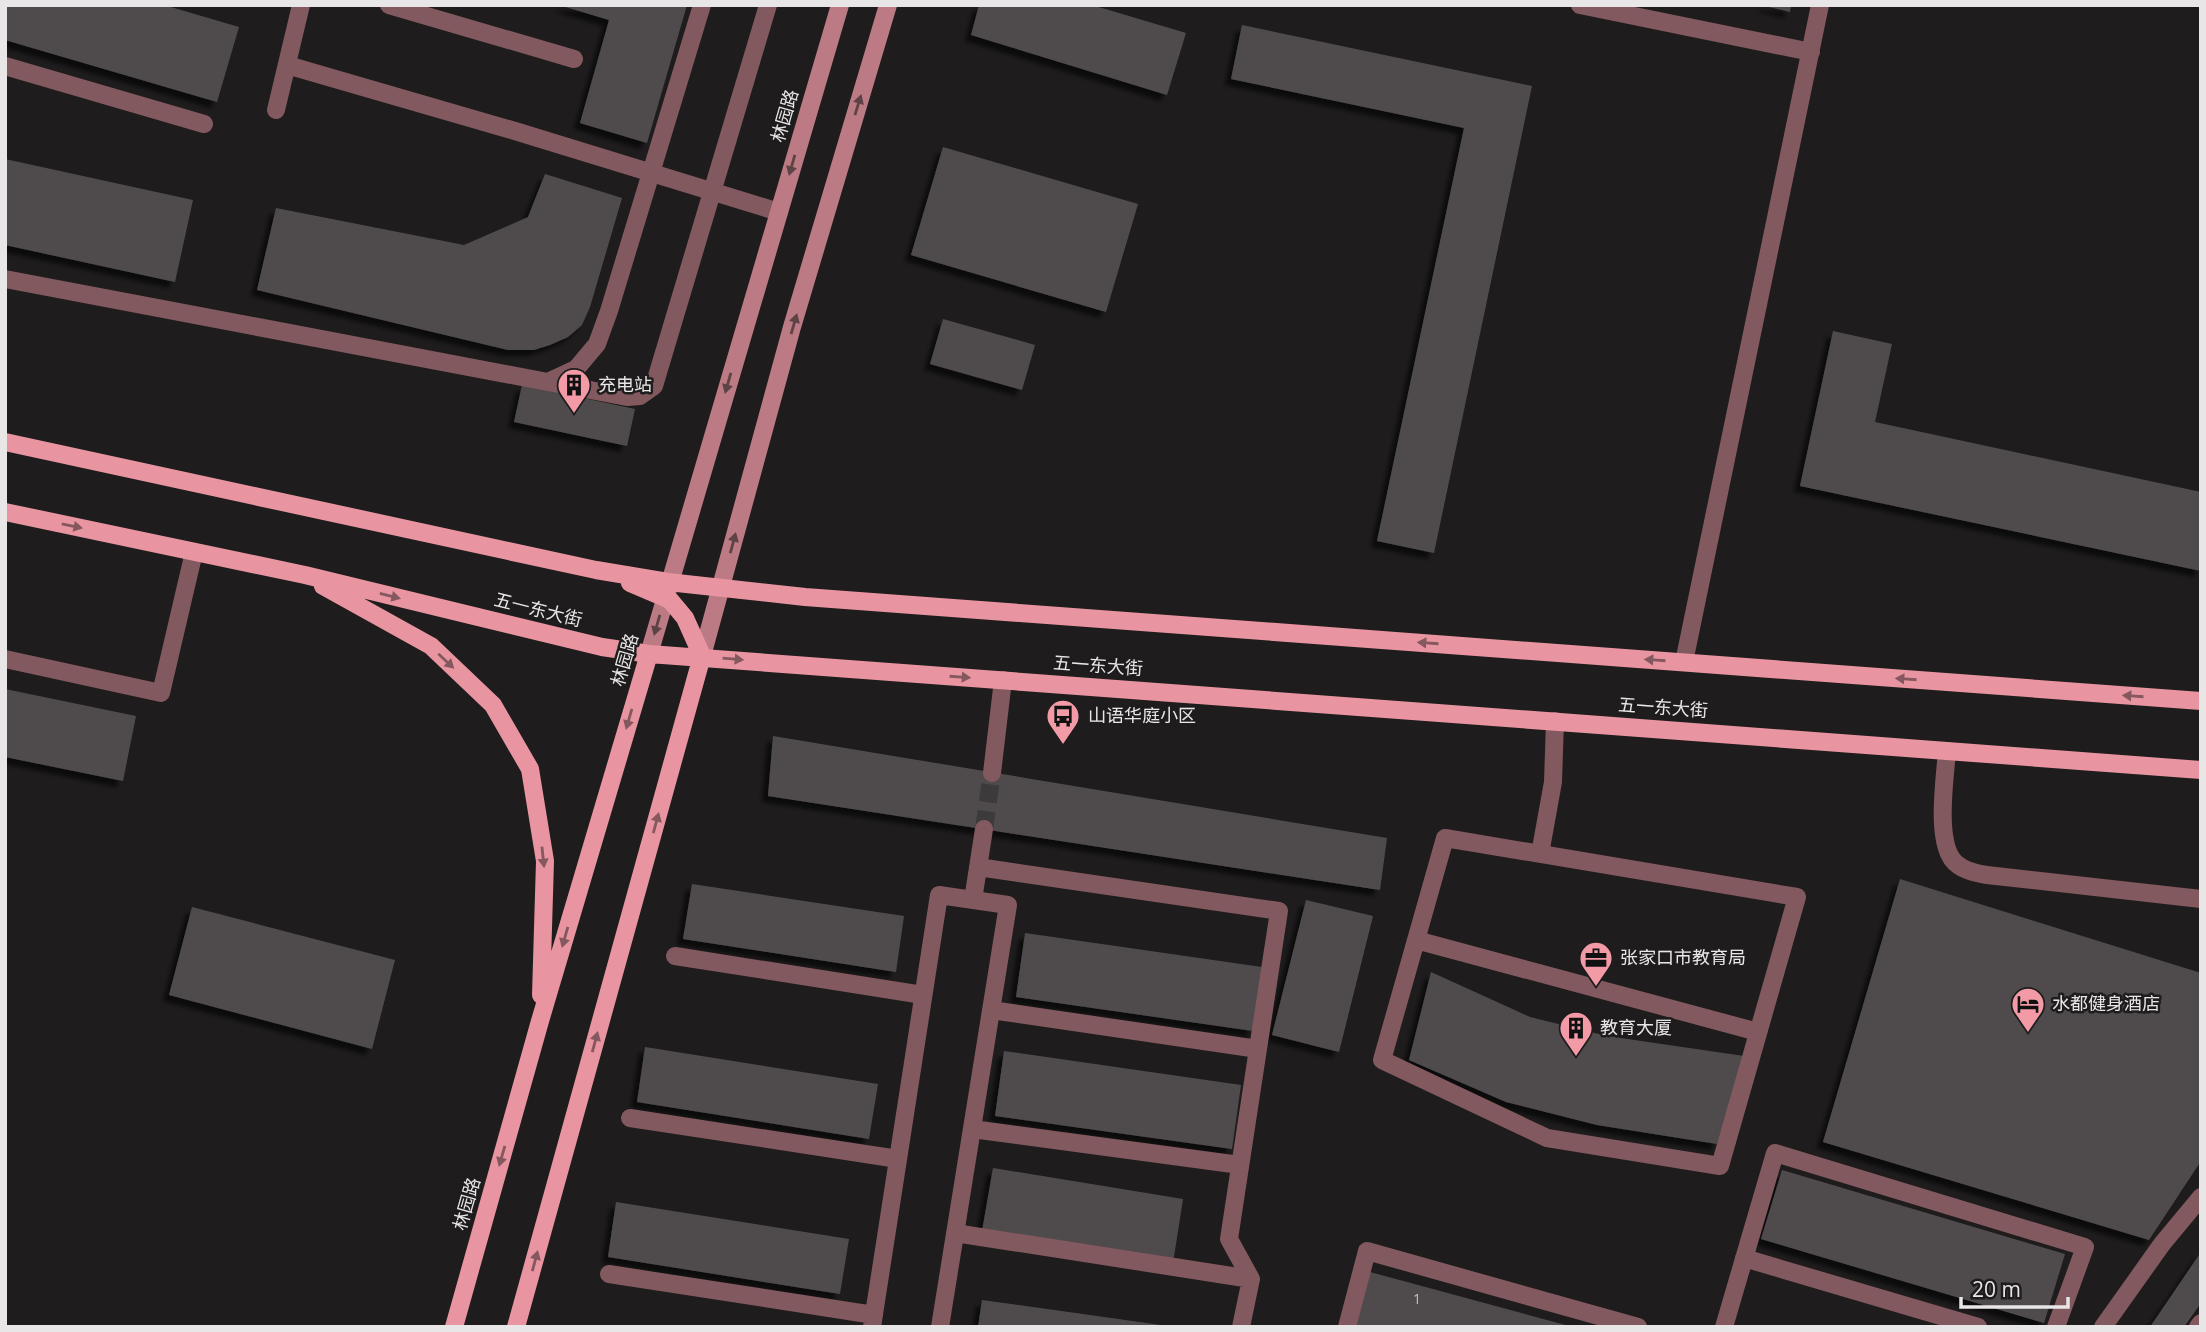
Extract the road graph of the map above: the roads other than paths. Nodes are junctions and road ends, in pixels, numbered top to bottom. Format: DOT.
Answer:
graph roads {
  1 [pos="301,5"];
  2 [pos="388,5"];
  3 [pos="702,5"];
  4 [pos="768,5"];
  5 [pos="840,5"];
  6 [pos="888,5"];
  7 [pos="1580,5"];
  8 [pos="1821,5"];
  9 [pos="1811,52"];
  10 [pos="574,59"];
  11 [pos="287,65"];
  12 [pos="5,66"];
  13 [pos="276,110"];
  14 [pos="204,124"];
  15 [pos="650,172"];
  16 [pos="712,191"];
  17 [pos="779,212"];
  18 [pos="5,279"];
  19 [pos="548,382"];
  20 [pos="5,442"];
  21 [pos="5,512"];
  22 [pos="194,552"];
  23 [pos="304,575"];
  24 [pos="721,588"];
  25 [pos="666,589"];
  26 [pos="649,654"];
  27 [pos="702,656"];
  28 [pos="5,659"];
  29 [pos="1684,662"];
  30 [pos="1003,680"];
  31 [pos="2201,701"];
  32 [pos="1555,721"];
  33 [pos="1947,751"];
  34 [pos="2201,770"];
  35 [pos="992,772"];
  36 [pos="984,829"];
  37 [pos="1540,854"];
  38 [pos="978,867"];
  39 [pos="2201,899"];
  40 [pos="973,900"];
  41 [pos="1416,940"];
  42 [pos="675,956"];
  43 [pos="923,995"];
  44 [pos="991,1010"];
  45 [pos="540,1021"];
  46 [pos="1758,1032"];
  47 [pos="1258,1048"];
  48 [pos="630,1118"];
  49 [pos="972,1129"];
  50 [pos="898,1159"];
  51 [pos="1240,1165"];
  52 [pos="2201,1197"];
  53 [pos="955,1233"];
  54 [pos="1744,1258"];
  55 [pos="609,1274"];
  56 [pos="1251,1279"];
  57 [pos="873,1321"];
  58 [pos="454,1327"];
  59 [pos="516,1327"];
  60 [pos="940,1327"];
  61 [pos="1241,1327"];
  62 [pos="1347,1327"];
  63 [pos="1639,1327"];
  64 [pos="1724,1327"];
  65 [pos="1977,1327"];
  66 [pos="2056,1327"];
  67 [pos="2103,1327"];
  1 -- 11 [label="street"];
  2 -- 10 [label="street"];
  3 -- 15 [label="street"];
  4 -- 16 [label="street"];
  5 -- 17 [label="main road, 林园路, one-way"];
  24 -- 6 [label="main road, one-way"];
  7 -- 9 [label="street"];
  8 -- 9 [label="street"];
  9 -- 29 [label="street"];
  11 -- 13 [label="street"];
  11 -- 15 [label="street"];
  12 -- 14 [label="street"];
  15 -- 16 [label="street"];
  15 -- 19 [label="street"];
  16 -- 17 [label="street"];
  16 -- 19 [label="street"];
  17 -- 25 [label="main road, 林园路, one-way"];
  18 -- 19 [label="street"];
  20 -- 25 [label="main road"];
  21 -- 22 [label="main road, 五一东大街, one-way"];
  22 -- 23 [label="main road, 五一东大街"];
  22 -- 28 [label="street"];
  23 -- 26 [label="main road, 五一东大街, one-way"];
  23 -- 45 [label="main road, one-way"];
  24 -- 25 [label="main road"];
  24 -- 27 [label="main road"];
  29 -- 24 [label="main road, one-way"];
  25 -- 26 [label="main road, 林园路, one-way"];
  25 -- 27 [label="main road"];
  26 -- 27 [label="main road, 五一东大街"];
  26 -- 45 [label="main road, 林园路, one-way"];
  27 -- 30 [label="main road, 五一东大街, one-way"];
  59 -- 27 [label="main road, one-way"];
  31 -- 29 [label="main road, one-way"];
  30 -- 32 [label="main road, 五一东大街"];
  30 -- 35 [label="street"];
  32 -- 33 [label="main road, 五一东大街"];
  32 -- 37 [label="street"];
  33 -- 34 [label="main road, 五一东大街"];
  33 -- 39 [label="street"];
  36 -- 38 [label="street"];
  37 -- 41 [label="street"];
  37 -- 46 [label="street"];
  38 -- 40 [label="street"];
  38 -- 47 [label="street"];
  40 -- 43 [label="street"];
  40 -- 44 [label="street"];
  41 -- 46 [label="street"];
  41 -- 46 [label="street"];
  42 -- 43 [label="street"];
  43 -- 50 [label="street"];
  44 -- 47 [label="street"];
  44 -- 49 [label="street"];
  45 -- 58 [label="main road, 林园路, one-way"];
  47 -- 51 [label="street"];
  48 -- 50 [label="street"];
  49 -- 51 [label="street"];
  49 -- 53 [label="street"];
  50 -- 57 [label="street"];
  51 -- 56 [label="street"];
  52 -- 67 [label="street"];
  53 -- 56 [label="street"];
  53 -- 60 [label="street"];
  54 -- 64 [label="street"];
  54 -- 65 [label="street"];
  54 -- 66 [label="street"];
  55 -- 57 [label="street"];
  56 -- 61 [label="street"];
  62 -- 63 [label="street"];
}
